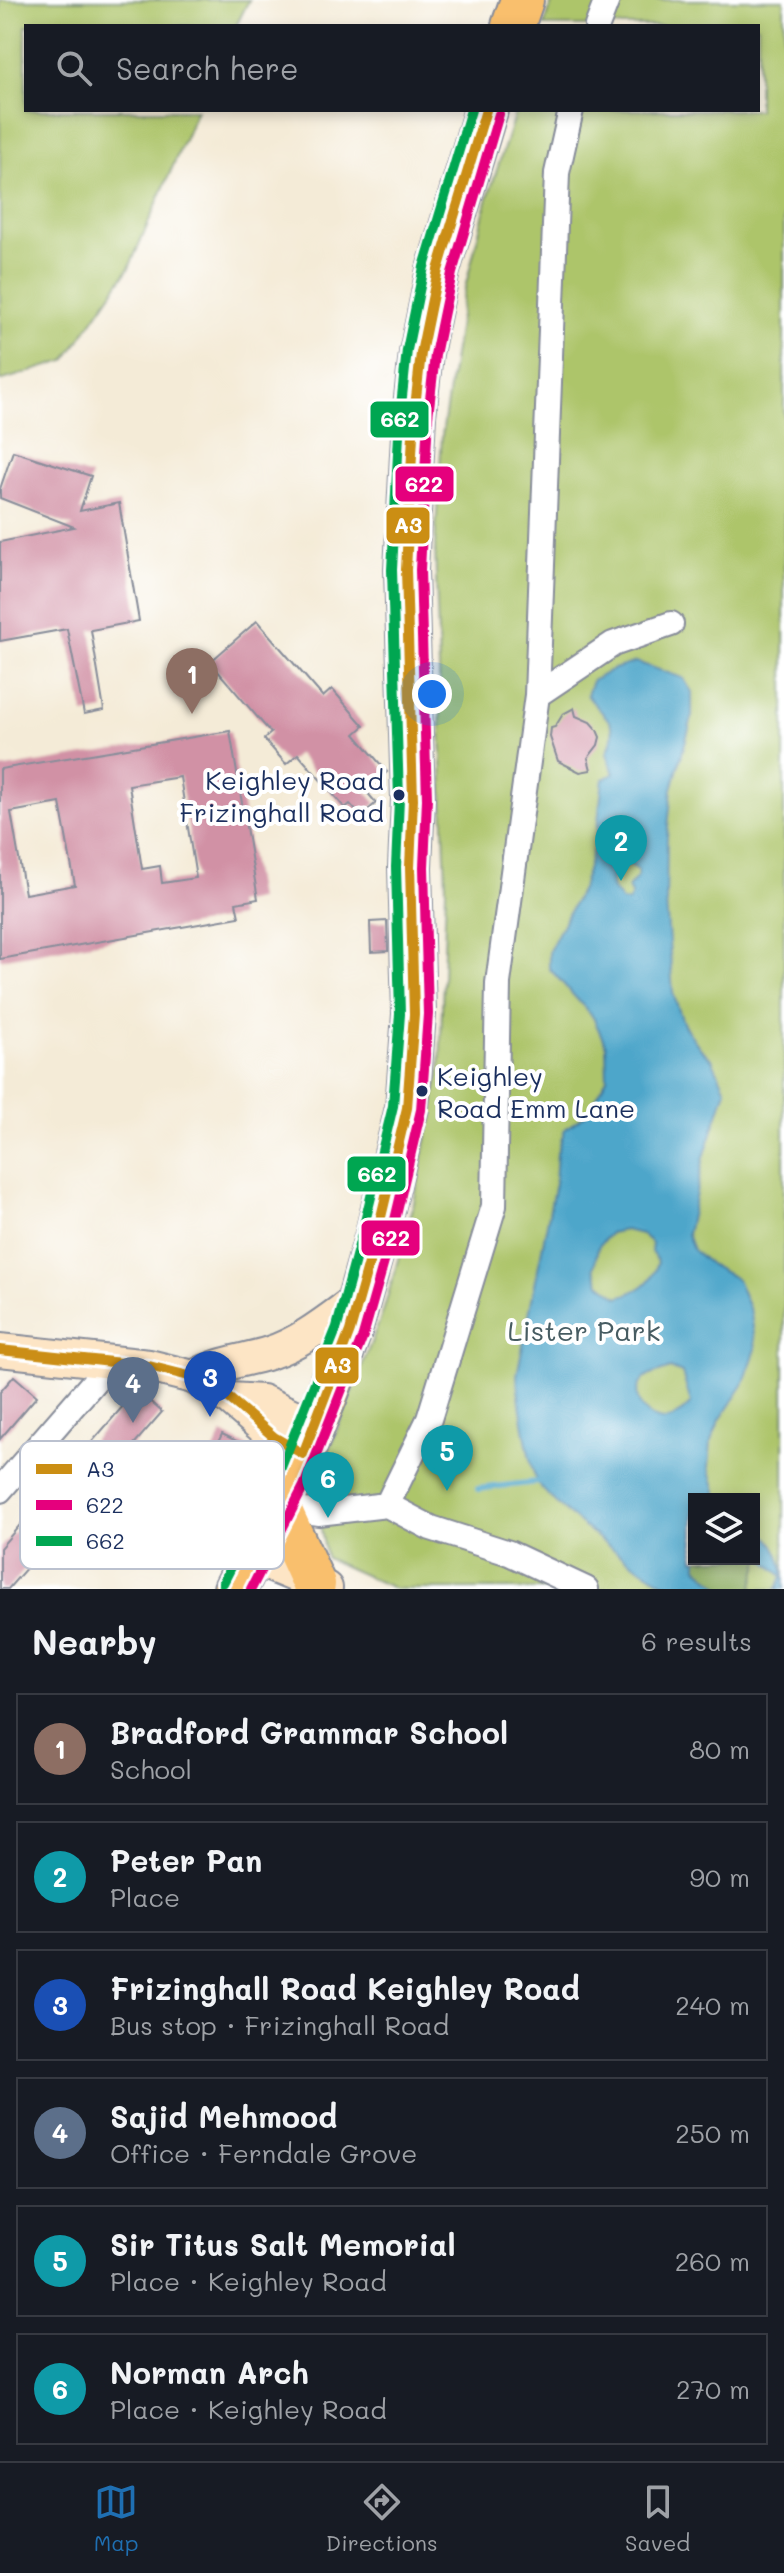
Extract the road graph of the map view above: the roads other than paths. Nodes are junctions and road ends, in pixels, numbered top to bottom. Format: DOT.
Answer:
graph roads {
  1 [pos="522,0"];
  2 [pos="607,0"];
  3 [pos="514,24"];
  4 [pos="598,24"];
  5 [pos="485,112"];
  6 [pos="571,112"];
  7 [pos="671,624"];
  8 [pos="537,695"];
  9 [pos="359,1298"];
  10 [pos="0,1350"];
  11 [pos="111,1362"];
  12 [pos="193,1377"];
  13 [pos="309,1440"];
  14 [pos="42,1441"];
  15 [pos="20,1467"];
  16 [pos="0,1490"];
  17 [pos="284,1496"];
  18 [pos="387,1505"];
  19 [pos="284,1508"];
  20 [pos="284,1516"];
  21 [pos="244,1573"];
  22 [pos="321,1586"];
  23 [pos="586,1589"];
  1 -- 3 [label="highway"];
  2 -- 4 [label="street"];
  5 -- 9 [label="highway"];
  6 -- 8 [label="street"];
  7 -- 8 [label="street"];
  8 -- 18 [label="street"];
  9 -- 12 [label="street"];
  9 -- 13 [label="highway"];
  10 -- 11 [label="street"];
  11 -- 12 [label="street"];
  11 -- 14 [label="street"];
  12 -- 13 [label="street"];
  13 -- 17 [label="highway"];
  15 -- 16 [label="street"];
  18 -- 19 [label="street"];
  18 -- 23 [label="street"];
  20 -- 22 [label="highway"];
  21 -- 22 [label="street"];
}
